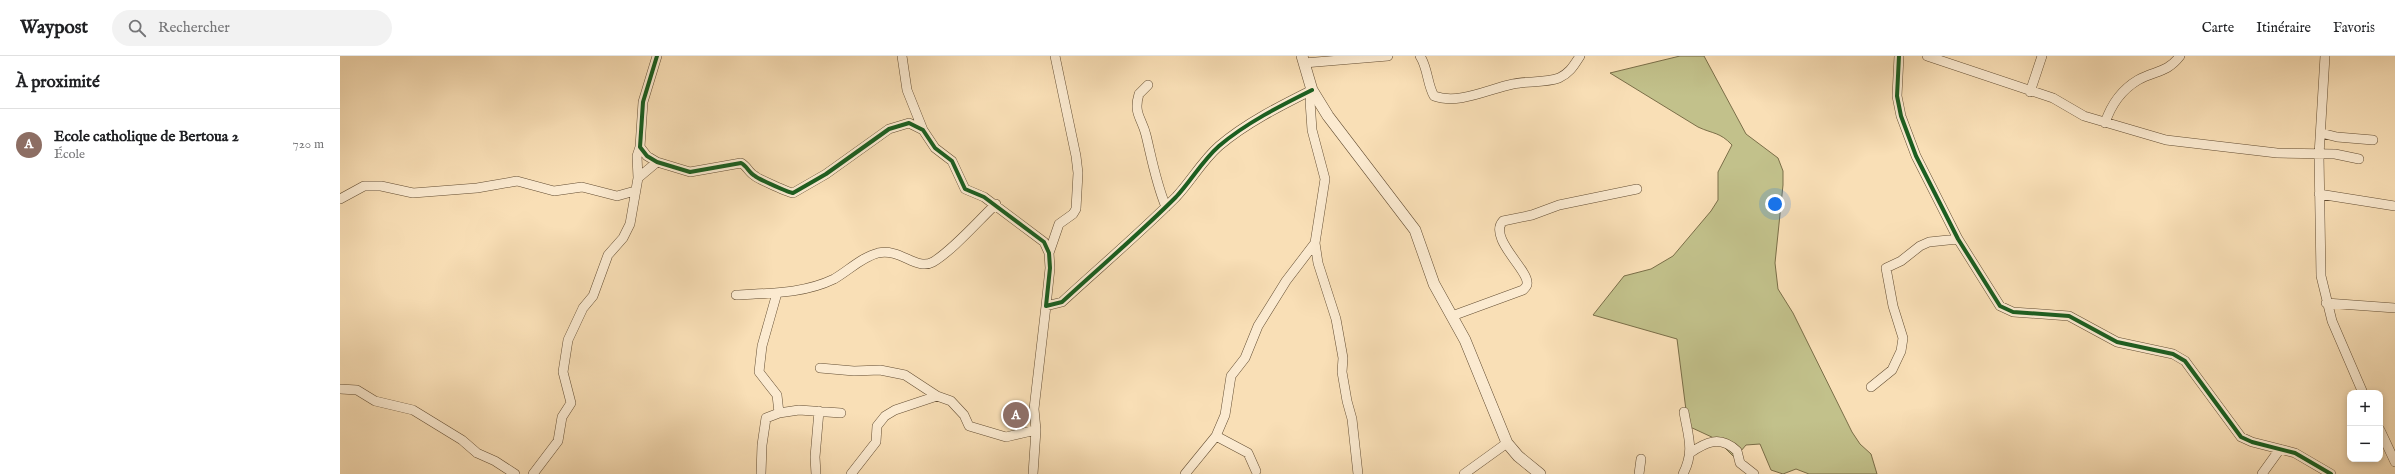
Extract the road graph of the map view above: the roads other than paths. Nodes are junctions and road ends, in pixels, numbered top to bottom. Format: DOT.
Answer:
graph roads {
  1 [pos="657,56"];
  2 [pos="902,56"];
  3 [pos="1055,56"];
  4 [pos="1388,56"];
  5 [pos="1420,56"];
  6 [pos="1580,56"];
  7 [pos="1899,56"];
  8 [pos="1927,56"];
  9 [pos="2042,56"];
  10 [pos="2180,56"];
  11 [pos="2325,56"];
  12 [pos="1303,60"];
  13 [pos="1148,85"];
  14 [pos="1312,90"];
  15 [pos="2030,92"];
  16 [pos="2105,123"];
  17 [pos="923,130"];
  18 [pos="2321,133"];
  19 [pos="2373,140"];
  20 [pos="640,147"];
  21 [pos="2319,155"];
  22 [pos="2359,159"];
  23 [pos="657,162"];
  24 [pos="638,178"];
  25 [pos="1637,189"];
  26 [pos="635,191"];
  27 [pos="2319,194"];
  28 [pos="340,199"];
  29 [pos="996,204"];
  30 [pos="2395,206"];
  31 [pos="1166,207"];
  32 [pos="1958,239"];
  33 [pos="1315,243"];
  34 [pos="1049,253"];
  35 [pos="777,293"];
  36 [pos="736,295"];
  37 [pos="2326,303"];
  38 [pos="1046,306"];
  39 [pos="2395,308"];
  40 [pos="1452,316"];
  41 [pos="820,368"];
  42 [pos="1871,387"];
  43 [pos="340,388"];
  44 [pos="2362,390"];
  45 [pos="936,396"];
  46 [pos="820,411"];
  47 [pos="1684,412"];
  48 [pos="779,413"];
  49 [pos="841,414"];
  50 [pos="1036,430"];
  51 [pos="1216,436"];
  52 [pos="2383,436"];
  53 [pos="1507,443"];
  54 [pos="2280,449"];
  55 [pos="1690,453"];
  56 [pos="1641,459"];
  57 [pos="2395,462"];
  58 [pos="1256,471"];
  59 [pos="515,474"];
  60 [pos="533,474"];
  61 [pos="761,474"];
  62 [pos="816,474"];
  63 [pos="851,474"];
  64 [pos="1033,474"];
  65 [pos="1185,474"];
  66 [pos="1358,474"];
  67 [pos="1464,474"];
  68 [pos="1540,474"];
  69 [pos="1639,474"];
  70 [pos="1682,474"];
  71 [pos="1754,474"];
  72 [pos="2262,474"];
  73 [pos="2331,474"];
  1 -- 20 [label="street"];
  2 -- 17 [label="street"];
  3 -- 34 [label="street"];
  4 -- 12 [label="street"];
  5 -- 6 [label="street"];
  7 -- 32 [label="street"];
  8 -- 15 [label="street"];
  9 -- 15 [label="street"];
  10 -- 16 [label="street"];
  11 -- 18 [label="street"];
  12 -- 14 [label="street"];
  13 -- 31 [label="street"];
  14 -- 31 [label="street"];
  14 -- 33 [label="street"];
  14 -- 40 [label="street"];
  15 -- 16 [label="street"];
  16 -- 21 [label="street"];
  17 -- 23 [label="street"];
  17 -- 29 [label="street"];
  18 -- 19 [label="street"];
  18 -- 21 [label="street"];
  20 -- 23 [label="street"];
  20 -- 24 [label="street"];
  21 -- 22 [label="street"];
  21 -- 27 [label="street"];
  23 -- 24 [label="street"];
  24 -- 26 [label="street"];
  25 -- 40 [label="street"];
  26 -- 28 [label="street"];
  26 -- 60 [label="street"];
  27 -- 30 [label="street"];
  27 -- 37 [label="street"];
  29 -- 34 [label="street"];
  29 -- 35 [label="street"];
  31 -- 38 [label="street"];
  32 -- 42 [label="street"];
  32 -- 54 [label="street"];
  33 -- 51 [label="street"];
  33 -- 66 [label="street"];
  34 -- 38 [label="street"];
  35 -- 36 [label="street"];
  35 -- 48 [label="street"];
  37 -- 39 [label="street"];
  37 -- 44 [label="street"];
  38 -- 50 [label="street"];
  40 -- 53 [label="street"];
  41 -- 45 [label="street"];
  43 -- 59 [label="street"];
  45 -- 50 [label="street"];
  45 -- 63 [label="street"];
  46 -- 48 [label="street"];
  46 -- 49 [label="street"];
  46 -- 62 [label="street"];
  47 -- 55 [label="street"];
  48 -- 61 [label="street"];
  50 -- 64 [label="street"];
  51 -- 58 [label="street"];
  51 -- 65 [label="street"];
  52 -- 57 [label="street"];
  53 -- 67 [label="street"];
  53 -- 68 [label="street"];
  54 -- 72 [label="street"];
  54 -- 73 [label="street"];
  55 -- 70 [label="street"];
  55 -- 71 [label="street"];
  56 -- 69 [label="street"];
}
